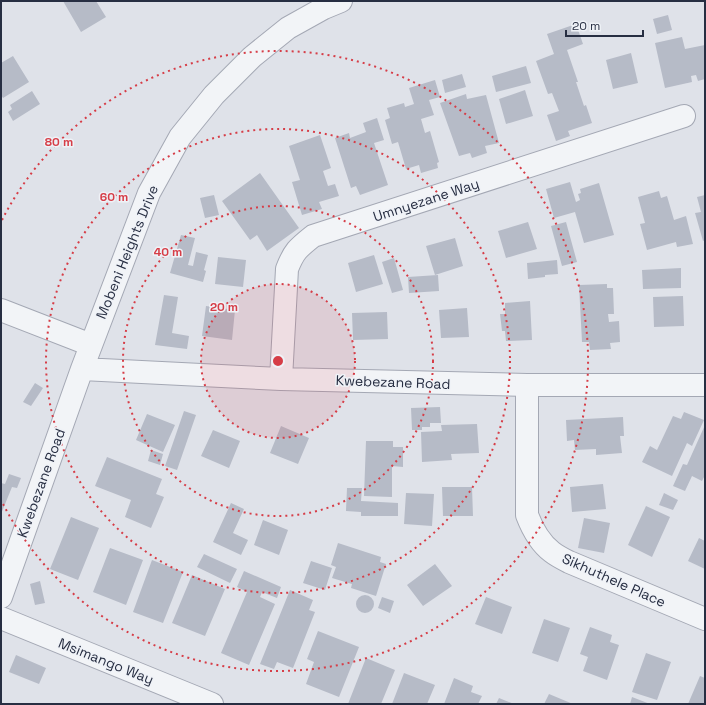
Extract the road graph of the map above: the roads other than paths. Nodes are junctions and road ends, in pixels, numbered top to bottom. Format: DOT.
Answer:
graph roads {
  1 [pos="340,1"];
  2 [pos="684,116"];
  3 [pos="1,310"];
  4 [pos="91,345"];
  5 [pos="82,369"];
  6 [pos="281,379"];
  7 [pos="527,385"];
  8 [pos="705,385"];
  9 [pos="1,596"];
  10 [pos="1,618"];
  11 [pos="705,619"];
  12 [pos="212,704"];
  1 -- 4 [label="street, Mobeni Heights Drive"];
  2 -- 6 [label="street, Umnyezane Way"];
  3 -- 4 [label="street"];
  4 -- 5 [label="street, Kwebezane Road"];
  5 -- 6 [label="street, Kwebezane Road"];
  5 -- 9 [label="street, Kwebezane Road"];
  6 -- 7 [label="street, Kwebezane Road"];
  7 -- 8 [label="street, Kwebezane Road"];
  7 -- 11 [label="street, Sikhuthele Place"];
  10 -- 12 [label="street, Msimango Way"];
}
